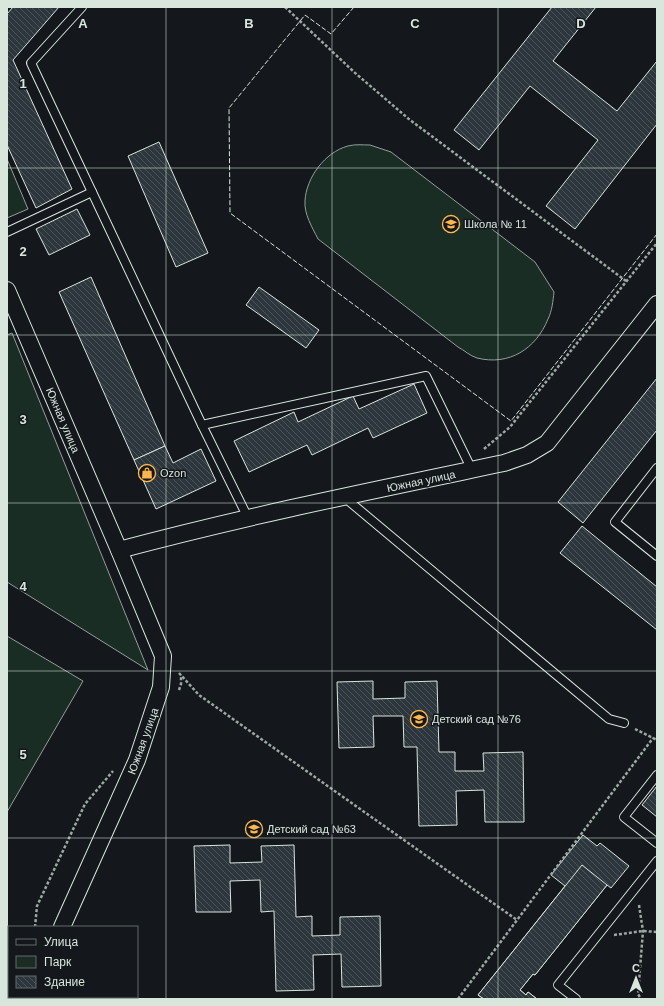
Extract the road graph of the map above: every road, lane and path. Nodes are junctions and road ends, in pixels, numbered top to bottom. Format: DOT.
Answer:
graph roads {
  1 [pos="82,7"];
  2 [pos="285,7"];
  3 [pos="92,192"];
  4 [pos="7,232"];
  5 [pos="657,243"];
  6 [pos="626,281"];
  7 [pos="7,290"];
  8 [pos="657,304"];
  9 [pos="202,425"];
  10 [pos="470,466"];
  11 [pos="657,468"];
  12 [pos="344,497"];
  13 [pos="248,518"];
  14 [pos="119,550"];
  15 [pos="657,556"];
  16 [pos="163,656"];
  17 [pos="624,723"];
  18 [pos="653,738"];
  19 [pos="657,740"];
  20 [pos="116,766"];
  21 [pos="657,775"];
  22 [pos="657,843"];
  23 [pos="657,862"];
  24 [pos="636,888"];
  25 [pos="517,920"];
  26 [pos="35,926"];
  27 [pos="62,926"];
  28 [pos="643,931"];
  29 [pos="657,932"];
  30 [pos="596,938"];
  31 [pos="458,999"];
  32 [pos="576,999"];
  33 [pos="641,999"];
  1 -- 3 [label="lane"];
  2 -- 6 [label="path"];
  3 -- 4 [label="lane"];
  3 -- 9 [label="lane"];
  5 -- 6 [label="path"];
  6 -- 10 [label="path"];
  7 -- 14 [label="street, Южная улица"];
  8 -- 10 [label="street, Южная улица"];
  9 -- 10 [label="lane"];
  9 -- 13 [label="lane"];
  10 -- 12 [label="street, Южная улица"];
  11 -- 15 [label="lane"];
  12 -- 13 [label="street, Южная улица"];
  12 -- 17 [label="lane"];
  13 -- 14 [label="street, Южная улица"];
  14 -- 16 [label="street, Южная улица"];
  16 -- 25 [label="path"];
  16 -- 27 [label="street, Южная улица"];
  17 -- 18 [label="path"];
  18 -- 19 [label="path"];
  18 -- 25 [label="path"];
  20 -- 26 [label="path"];
  21 -- 22 [label="lane"];
  23 -- 24 [label="lane"];
  24 -- 28 [label="path"];
  24 -- 30 [label="lane"];
  25 -- 31 [label="path"];
  28 -- 29 [label="path"];
  28 -- 30 [label="path"];
  28 -- 33 [label="path"];
  30 -- 32 [label="lane"];
}
